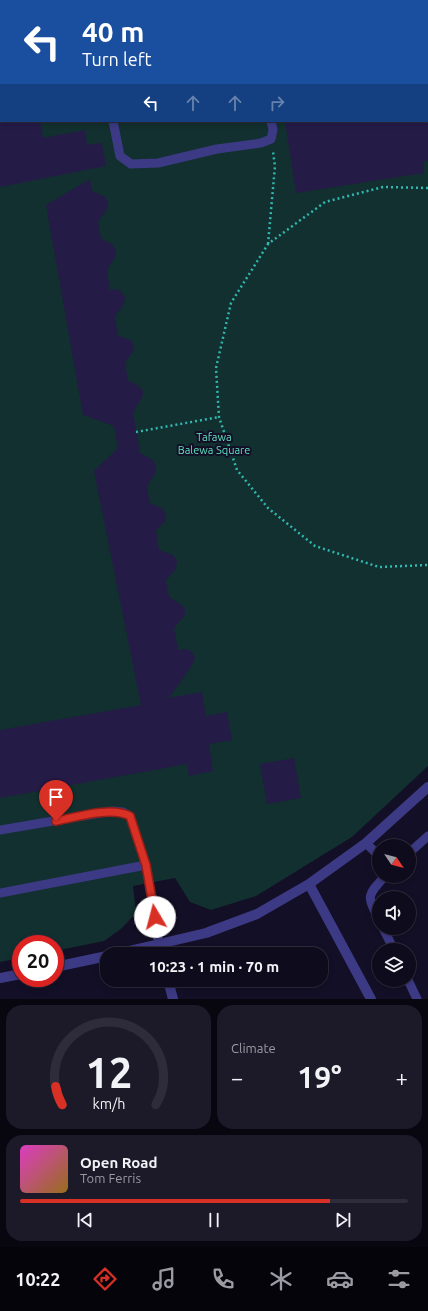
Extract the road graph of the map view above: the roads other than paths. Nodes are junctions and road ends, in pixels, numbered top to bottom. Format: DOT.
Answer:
graph roads {
  1 [pos="113,122"];
  2 [pos="271,122"];
  3 [pos="428,788"];
  4 [pos="0,830"];
  5 [pos="428,836"];
  6 [pos="366,843"];
  7 [pos="416,847"];
  8 [pos="372,849"];
  9 [pos="146,865"];
  10 [pos="379,883"];
  11 [pos="309,884"];
  12 [pos="372,891"];
  13 [pos="372,892"];
  14 [pos="0,893"];
  15 [pos="372,905"];
  16 [pos="160,947"];
  17 [pos="166,947"];
  18 [pos="100,957"];
  19 [pos="64,965"];
  20 [pos="12,976"];
  21 [pos="0,978"];
  22 [pos="170,987"];
  23 [pos="411,987"];
  24 [pos="173,999"];
  25 [pos="371,999"];
  26 [pos="417,999"];
  1 -- 2 [label="lane"];
  3 -- 6 [label="street"];
  4 -- 9 [label="lane"];
  5 -- 7 [label="lane"];
  6 -- 8 [label="lane"];
  6 -- 11 [label="street"];
  9 -- 14 [label="lane"];
  9 -- 16 [label="lane"];
  10 -- 12 [label="lane"];
  11 -- 17 [label="street"];
  11 -- 25 [label="street"];
  13 -- 15 [label="lane"];
  18 -- 19 [label="street"];
  20 -- 21 [label="street"];
  22 -- 24 [label="street"];
  23 -- 26 [label="lane"];
}
